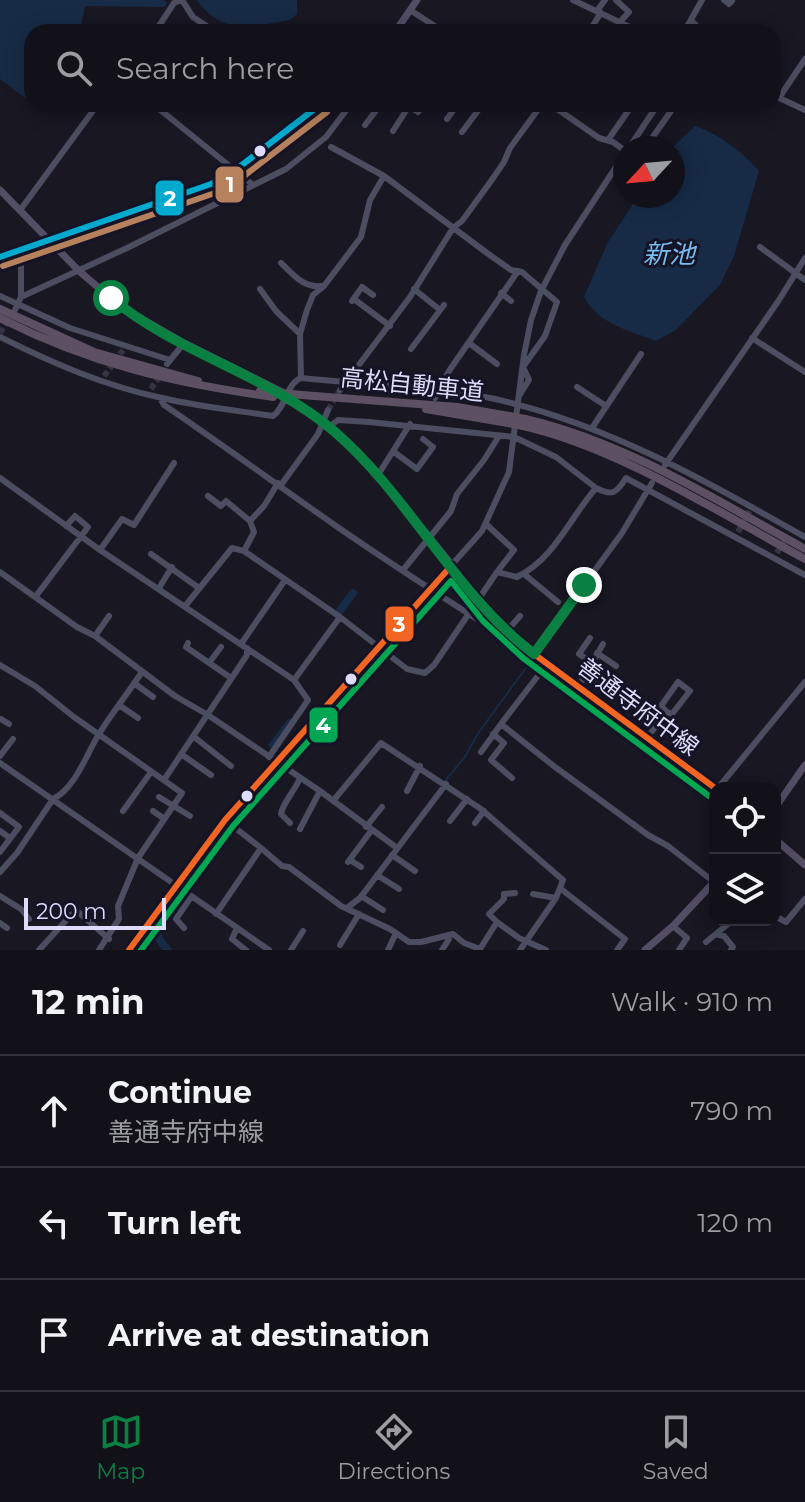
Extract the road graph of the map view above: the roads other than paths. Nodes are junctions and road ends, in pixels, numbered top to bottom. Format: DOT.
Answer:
graph roads {
  1 [pos="181,0"];
  2 [pos="417,0"];
  3 [pos="573,0"];
  4 [pos="605,0"];
  5 [pos="616,0"];
  6 [pos="702,0"];
  7 [pos="724,0"];
  8 [pos="732,1"];
  9 [pos="410,10"];
  10 [pos="600,14"];
  11 [pos="692,21"];
  12 [pos="620,22"];
  13 [pos="160,24"];
  14 [pos="204,24"];
  15 [pos="400,24"];
  16 [pos="432,24"];
  17 [pos="594,24"];
  18 [pos="690,24"];
  19 [pos="695,24"];
  20 [pos="805,59"];
  21 [pos="802,68"];
  22 [pos="781,91"];
  23 [pos="781,98"];
  24 [pos="805,110"];
  25 [pos="92,112"];
  26 [pos="169,112"];
  27 [pos="311,112"];
  28 [pos="345,112"];
  29 [pos="373,112"];
  30 [pos="404,112"];
  31 [pos="452,112"];
  32 [pos="478,112"];
  33 [pos="536,112"];
  34 [pos="562,112"];
  35 [pos="627,112"];
  36 [pos="653,112"];
  37 [pos="670,112"];
  38 [pos="447,119"];
  39 [pos="400,120"];
  40 [pos="365,125"];
  41 [pos="410,126"];
  42 [pos="393,131"];
  43 [pos="462,132"];
  44 [pos="636,136"];
  45 [pos="653,136"];
  46 [pos="608,140"];
  47 [pos="613,143"];
  48 [pos="331,147"];
  49 [pos="234,171"];
  50 [pos="613,171"];
  51 [pos="384,176"];
  52 [pos="253,185"];
  53 [pos="0,190"];
  54 [pos="21,209"];
  55 [pos="453,228"];
  56 [pos="49,241"];
  57 [pos="760,247"];
  58 [pos="21,250"];
  59 [pos="0,257"];
  60 [pos="805,258"];
  61 [pos="281,263"];
  62 [pos="79,271"];
  63 [pos="518,271"];
  64 [pos="795,274"];
  65 [pos="511,279"];
  66 [pos="805,280"];
  67 [pos="324,286"];
  68 [pos="520,287"];
  69 [pos="260,289"];
  70 [pos="414,289"];
  71 [pos="542,289"];
  72 [pos="501,293"];
  73 [pos="373,295"];
  74 [pos="0,296"];
  75 [pos="21,297"];
  76 [pos="511,301"];
  77 [pos="16,308"];
  78 [pos="0,309"];
  79 [pos="0,318"];
  80 [pos="390,326"];
  81 [pos="0,334"];
  82 [pos="300,334"];
  83 [pos="380,338"];
  84 [pos="752,338"];
  85 [pos="184,343"];
  86 [pos="469,343"];
  87 [pos="390,345"];
  88 [pos="373,347"];
  89 [pos="411,349"];
  90 [pos="381,353"];
  91 [pos="641,354"];
  92 [pos="497,364"];
  93 [pos="523,367"];
  94 [pos="805,372"];
  95 [pos="301,378"];
  96 [pos="345,382"];
  97 [pos="577,387"];
  98 [pos="340,390"];
  99 [pos="441,390"];
  100 [pos="287,396"];
  101 [pos="160,398"];
  102 [pos="305,398"];
  103 [pos="435,398"];
  104 [pos="517,405"];
  105 [pos="606,406"];
  106 [pos="328,410"];
  107 [pos="416,423"];
  108 [pos="524,423"];
  109 [pos="327,425"];
  110 [pos="592,428"];
  111 [pos="499,436"];
  112 [pos="514,437"];
  113 [pos="423,439"];
  114 [pos="394,452"];
  115 [pos="174,463"];
  116 [pos="665,465"];
  117 [pos="616,472"];
  118 [pos="378,475"];
  119 [pos="0,478"];
  120 [pos="626,478"];
  121 [pos="652,483"];
  122 [pos="279,484"];
  123 [pos="596,488"];
  124 [pos="647,491"];
  125 [pos="208,496"];
  126 [pos="715,516"];
  127 [pos="250,521"];
  128 [pos="708,522"];
  129 [pos="486,524"];
  130 [pos="66,526"];
  131 [pos="81,537"];
  132 [pos="805,537"];
  133 [pos="429,539"];
  134 [pos="805,549"];
  135 [pos="100,550"];
  136 [pos="244,551"];
  137 [pos="151,554"];
  138 [pos="805,559"];
  139 [pos="451,566"];
  140 [pos="172,567"];
  141 [pos="403,570"];
  142 [pos="0,572"];
  143 [pos="497,572"];
  144 [pos="524,574"];
  145 [pos="805,575"];
  146 [pos="285,580"];
  147 [pos="159,588"];
  148 [pos="199,588"];
  149 [pos="431,588"];
  150 [pos="36,596"];
  151 [pos="478,599"];
  152 [pos="558,602"];
  153 [pos="186,605"];
  154 [pos="468,615"];
  155 [pos="109,616"];
  156 [pos="520,616"];
  157 [pos="340,617"];
  158 [pos="83,621"];
  159 [pos="77,627"];
  160 [pos="507,631"];
  161 [pos="95,636"];
  162 [pos="590,638"];
  163 [pos="188,643"];
  164 [pos="603,644"];
  165 [pos="244,646"];
  166 [pos="379,646"];
  167 [pos="221,647"];
  168 [pos="597,653"];
  169 [pos="534,654"];
  170 [pos="209,663"];
  171 [pos="592,663"];
  172 [pos="547,664"];
  173 [pos="0,665"];
  174 [pos="616,666"];
  175 [pos="142,672"];
  176 [pos="585,672"];
  177 [pos="231,678"];
  178 [pos="294,680"];
  179 [pos="805,682"];
  180 [pos="134,683"];
  181 [pos="603,686"];
  182 [pos="578,687"];
  183 [pos="153,697"];
  184 [pos="119,705"];
  185 [pos="667,712"];
  186 [pos="208,715"];
  187 [pos="138,718"];
  188 [pos="231,718"];
  189 [pos="501,724"];
  190 [pos="222,725"];
  191 [pos="214,731"];
  192 [pos="99,734"];
  193 [pos="493,734"];
  194 [pos="193,736"];
  195 [pos="239,736"];
  196 [pos="13,739"];
  197 [pos="646,739"];
  198 [pos="232,745"];
  199 [pos="481,752"];
  200 [pos="181,754"];
  201 [pos="0,756"];
  202 [pos="269,757"];
  203 [pos="276,762"];
  204 [pos="0,763"];
  205 [pos="805,765"];
  206 [pos="231,766"];
  207 [pos="420,766"];
  208 [pos="151,772"];
  209 [pos="211,775"];
  210 [pos="300,778"];
  211 [pos="512,778"];
  212 [pos="164,780"];
  213 [pos="721,782"];
  214 [pos="709,783"];
  215 [pos="446,784"];
  216 [pos="320,791"];
  217 [pos="407,791"];
  218 [pos="159,797"];
  219 [pos="53,799"];
  220 [pos="467,799"];
  221 [pos="781,799"];
  222 [pos="333,801"];
  223 [pos="172,806"];
  224 [pos="382,807"];
  225 [pos="123,811"];
  226 [pos="153,811"];
  227 [pos="484,811"];
  228 [pos="0,813"];
  229 [pos="190,816"];
  230 [pos="163,818"];
  231 [pos="450,821"];
  232 [pos="229,823"];
  233 [pos="290,823"];
  234 [pos="475,823"];
  235 [pos="300,829"];
  236 [pos="368,829"];
  237 [pos="0,831"];
  238 [pos="10,838"];
  239 [pos="781,844"];
  240 [pos="261,848"];
  241 [pos="397,848"];
  242 [pos="0,852"];
  243 [pos="392,855"];
  244 [pos="138,858"];
  245 [pos="3,861"];
  246 [pos="805,865"];
  247 [pos="361,867"];
  248 [pos="415,871"];
  249 [pos="0,872"];
  250 [pos="377,875"];
  251 [pos="709,877"];
  252 [pos="709,887"];
  253 [pos="179,888"];
  254 [pos="399,889"];
  255 [pos="561,889"];
  256 [pos="515,893"];
  257 [pos="533,894"];
  258 [pos="0,896"];
  259 [pos="361,896"];
  260 [pos="191,897"];
  261 [pos="556,898"];
  262 [pos="805,899"];
  263 [pos="347,908"];
  264 [pos="383,910"];
  265 [pos="216,914"];
  266 [pos="359,914"];
  267 [pos="29,919"];
  268 [pos="781,919"];
  269 [pos="497,922"];
  270 [pos="0,923"];
  271 [pos="673,926"];
  272 [pos="726,926"];
  273 [pos="7,928"];
  274 [pos="184,928"];
  275 [pos="237,928"];
  276 [pos="303,931"];
  277 [pos="396,933"];
  278 [pos="716,934"];
  279 [pos="448,935"];
  280 [pos="109,939"];
  281 [pos="528,940"];
  282 [pos="421,942"];
  283 [pos="706,942"];
  284 [pos="340,945"];
  285 [pos="39,950"];
  286 [pos="99,950"];
  287 [pos="129,950"];
  288 [pos="246,950"];
  289 [pos="269,950"];
  290 [pos="291,950"];
  291 [pos="388,950"];
  292 [pos="417,950"];
  293 [pos="442,950"];
  294 [pos="520,950"];
  295 [pos="546,950"];
  296 [pos="617,950"];
  297 [pos="645,950"];
  298 [pos="679,950"];
  299 [pos="731,950"];
  1 -- 13 [label="street"];
  1 -- 14 [label="street"];
  2 -- 9 [label="main road"];
  3 -- 10 [label="street"];
  4 -- 10 [label="street"];
  5 -- 12 [label="street"];
  6 -- 11 [label="street"];
  7 -- 8 [label="street"];
  9 -- 15 [label="main road"];
  9 -- 16 [label="street"];
  10 -- 12 [label="street"];
  10 -- 17 [label="street"];
  11 -- 18 [label="street"];
  11 -- 19 [label="street"];
  20 -- 21 [label="street"];
  21 -- 22 [label="street"];
  23 -- 24 [label="street"];
  25 -- 54 [label="street"];
  26 -- 49 [label="street"];
  27 -- 49 [label="main road"];
  28 -- 52 [label="street"];
  29 -- 40 [label="street"];
  30 -- 39 [label="street"];
  31 -- 38 [label="street"];
  32 -- 43 [label="street"];
  33 -- 55 [label="street"];
  34 -- 46 [label="street"];
  35 -- 46 [label="street"];
  36 -- 44 [label="street"];
  37 -- 45 [label="street"];
  39 -- 41 [label="street"];
  39 -- 42 [label="street"];
  46 -- 47 [label="street"];
  48 -- 51 [label="street"];
  49 -- 52 [label="street"];
  49 -- 56 [label="main road"];
  50 -- 71 [label="street"];
  51 -- 55 [label="street"];
  51 -- 67 [label="street"];
  52 -- 62 [label="street"];
  53 -- 54 [label="main road, 善通寺府中線"];
  54 -- 56 [label="main road, 善通寺府中線"];
  55 -- 63 [label="street"];
  55 -- 70 [label="street"];
  56 -- 58 [label="main road"];
  56 -- 62 [label="main road, 善通寺府中線"];
  57 -- 64 [label="street"];
  58 -- 59 [label="main road"];
  58 -- 75 [label="street"];
  60 -- 64 [label="street"];
  61 -- 67 [label="street"];
  62 -- 75 [label="street"];
  62 -- 85 [label="main road, 善通寺府中線"];
  63 -- 65 [label="street"];
  63 -- 71 [label="street"];
  64 -- 66 [label="street"];
  64 -- 84 [label="street"];
  65 -- 68 [label="street"];
  65 -- 72 [label="street"];
  67 -- 82 [label="street"];
  69 -- 82 [label="street"];
  70 -- 80 [label="street"];
  70 -- 89 [label="street"];
  71 -- 93 [label="street"];
  71 -- 93 [label="street"];
  72 -- 76 [label="street"];
  72 -- 86 [label="street"];
  73 -- 80 [label="street"];
  74 -- 77 [label="street"];
  75 -- 77 [label="street"];
  77 -- 85 [label="street"];
  78 -- 102 [label="highway, 高松自動車道, bridge"];
  79 -- 102 [label="highway, 高松自動車道, bridge"];
  80 -- 83 [label="street"];
  81 -- 101 [label="street"];
  82 -- 95 [label="street"];
  83 -- 87 [label="street"];
  83 -- 88 [label="street"];
  84 -- 94 [label="street"];
  84 -- 116 [label="street"];
  85 -- 100 [label="main road, 善通寺府中線"];
  86 -- 92 [label="street"];
  86 -- 99 [label="street"];
  88 -- 90 [label="street"];
  88 -- 96 [label="street"];
  91 -- 105 [label="street"];
  93 -- 104 [label="street"];
  95 -- 96 [label="street"];
  95 -- 100 [label="street"];
  96 -- 98 [label="street"];
  96 -- 99 [label="street"];
  97 -- 105 [label="street"];
  99 -- 103 [label="street"];
  99 -- 104 [label="street"];
  100 -- 101 [label="street"];
  100 -- 109 [label="main road, 善通寺府中線"];
  101 -- 122 [label="street"];
  102 -- 108 [label="highway, 高松自動車道, bridge"];
  104 -- 110 [label="street"];
  104 -- 112 [label="street"];
  105 -- 110 [label="street"];
  106 -- 109 [label="street"];
  107 -- 109 [label="street"];
  107 -- 111 [label="street"];
  107 -- 114 [label="street"];
  108 -- 134 [label="highway, 高松自動車道"];
  108 -- 138 [label="highway, 高松自動車道"];
  109 -- 118 [label="main road, 善通寺府中線"];
  109 -- 122 [label="street"];
  110 -- 116 [label="street"];
  111 -- 112 [label="street"];
  111 -- 133 [label="street"];
  112 -- 123 [label="street"];
  112 -- 129 [label="street"];
  113 -- 114 [label="street"];
  114 -- 118 [label="street"];
  115 -- 135 [label="street"];
  116 -- 132 [label="street"];
  117 -- 120 [label="street"];
  118 -- 133 [label="main road, 善通寺府中線"];
  119 -- 130 [label="street"];
  120 -- 123 [label="street"];
  120 -- 124 [label="street"];
  121 -- 124 [label="street"];
  122 -- 127 [label="street"];
  122 -- 141 [label="street"];
  123 -- 144 [label="street"];
  124 -- 128 [label="street"];
  124 -- 169 [label="street"];
  125 -- 127 [label="street"];
  126 -- 128 [label="street"];
  127 -- 136 [label="street"];
  128 -- 145 [label="street"];
  129 -- 139 [label="street"];
  129 -- 143 [label="street"];
  130 -- 131 [label="street"];
  130 -- 131 [label="street"];
  131 -- 135 [label="street"];
  131 -- 150 [label="street"];
  133 -- 139 [label="main road, 善通寺府中線"];
  133 -- 141 [label="street"];
  135 -- 147 [label="street"];
  136 -- 146 [label="street"];
  136 -- 148 [label="street"];
  137 -- 140 [label="street"];
  139 -- 149 [label="street"];
  139 -- 151 [label="main road, 善通寺府中線"];
  140 -- 147 [label="street"];
  140 -- 148 [label="street"];
  141 -- 149 [label="street"];
  142 -- 150 [label="street"];
  143 -- 144 [label="street"];
  143 -- 151 [label="street"];
  144 -- 152 [label="street"];
  146 -- 157 [label="street"];
  146 -- 165 [label="street"];
  147 -- 153 [label="street"];
  148 -- 153 [label="street"];
  149 -- 154 [label="street"];
  149 -- 166 [label="street"];
  150 -- 159 [label="street"];
  151 -- 154 [label="street"];
  151 -- 160 [label="main road, 善通寺府中線"];
  153 -- 165 [label="street"];
  154 -- 166 [label="street"];
  154 -- 169 [label="street"];
  155 -- 161 [label="street"];
  156 -- 160 [label="street"];
  157 -- 166 [label="street"];
  157 -- 178 [label="street"];
  158 -- 159 [label="street"];
  159 -- 161 [label="street"];
  160 -- 169 [label="main road, 善通寺府中線"];
  161 -- 175 [label="street"];
  162 -- 171 [label="street"];
  163 -- 170 [label="street"];
  164 -- 168 [label="street"];
  165 -- 177 [label="street"];
  165 -- 178 [label="street"];
  166 -- 203 [label="street"];
  167 -- 170 [label="street"];
  168 -- 171 [label="street"];
  168 -- 174 [label="street"];
  169 -- 172 [label="main road, 善通寺府中線"];
  170 -- 177 [label="street"];
  171 -- 176 [label="street"];
  172 -- 182 [label="main road, 善通寺府中線"];
  172 -- 189 [label="street"];
  173 -- 192 [label="street"];
  175 -- 180 [label="street"];
  175 -- 186 [label="street"];
  176 -- 181 [label="street"];
  176 -- 182 [label="street"];
  177 -- 186 [label="street"];
  178 -- 202 [label="street"];
  179 -- 213 [label="street"];
  180 -- 183 [label="street"];
  180 -- 184 [label="street"];
  182 -- 197 [label="main road, 善通寺府中線"];
  184 -- 187 [label="street"];
  184 -- 192 [label="street"];
  185 -- 185 [label="street"];
  185 -- 197 [label="street"];
  186 -- 190 [label="street"];
  186 -- 194 [label="street"];
  188 -- 190 [label="street"];
  189 -- 193 [label="street"];
  189 -- 251 [label="street"];
  190 -- 191 [label="street"];
  190 -- 195 [label="street"];
  192 -- 208 [label="street"];
  192 -- 219 [label="street"];
  193 -- 199 [label="street"];
  193 -- 211 [label="street"];
  194 -- 200 [label="street"];
  194 -- 206 [label="street"];
  195 -- 198 [label="street"];
  195 -- 202 [label="street"];
  196 -- 201 [label="street"];
  197 -- 214 [label="main road, 善通寺府中線"];
  200 -- 209 [label="street"];
  200 -- 212 [label="street"];
  202 -- 203 [label="street"];
  203 -- 210 [label="street"];
  203 -- 232 [label="street"];
  204 -- 219 [label="street"];
  205 -- 221 [label="main road"];
  207 -- 215 [label="street"];
  207 -- 217 [label="street"];
  207 -- 222 [label="street"];
  208 -- 212 [label="street"];
  208 -- 225 [label="street"];
  210 -- 216 [label="street"];
  210 -- 233 [label="street"];
  212 -- 223 [label="street"];
  215 -- 220 [label="street"];
  215 -- 241 [label="street"];
  216 -- 222 [label="street"];
  216 -- 235 [label="street"];
  218 -- 223 [label="street"];
  219 -- 244 [label="street"];
  219 -- 245 [label="street"];
  220 -- 227 [label="street"];
  220 -- 231 [label="street"];
  222 -- 236 [label="street"];
  223 -- 229 [label="street"];
  223 -- 230 [label="street"];
  224 -- 236 [label="street"];
  226 -- 230 [label="street"];
  227 -- 234 [label="street"];
  227 -- 255 [label="street"];
  228 -- 238 [label="street"];
  230 -- 244 [label="street"];
  232 -- 240 [label="street"];
  232 -- 253 [label="street"];
  236 -- 241 [label="street"];
  236 -- 247 [label="street"];
  237 -- 238 [label="street"];
  238 -- 242 [label="street"];
  239 -- 246 [label="main road"];
  240 -- 263 [label="street"];
  240 -- 265 [label="street"];
  241 -- 243 [label="street"];
  243 -- 248 [label="street"];
  243 -- 250 [label="street"];
  244 -- 253 [label="street"];
  244 -- 280 [label="street"];
  245 -- 249 [label="street"];
  250 -- 254 [label="street"];
  250 -- 259 [label="street"];
  252 -- 271 [label="main road"];
  253 -- 260 [label="street"];
  253 -- 287 [label="street"];
  255 -- 261 [label="street"];
  255 -- 296 [label="street"];
  256 -- 269 [label="street"];
  257 -- 261 [label="street"];
  258 -- 267 [label="street"];
  259 -- 263 [label="street"];
  259 -- 264 [label="street"];
  260 -- 265 [label="street"];
  260 -- 274 [label="street"];
  261 -- 281 [label="street"];
  262 -- 268 [label="street"];
  263 -- 266 [label="street"];
  265 -- 275 [label="street"];
  266 -- 277 [label="street"];
  266 -- 284 [label="street"];
  269 -- 279 [label="street"];
  269 -- 281 [label="street"];
  270 -- 273 [label="street"];
  271 -- 297 [label="main road"];
  271 -- 298 [label="street"];
  272 -- 278 [label="street"];
  275 -- 288 [label="street"];
  275 -- 289 [label="street"];
  276 -- 290 [label="street"];
  277 -- 282 [label="street"];
  277 -- 291 [label="street"];
  278 -- 283 [label="street"];
  278 -- 299 [label="street"];
  279 -- 282 [label="street"];
  279 -- 293 [label="street"];
  280 -- 285 [label="street"];
  280 -- 286 [label="street"];
  281 -- 294 [label="street"];
  281 -- 295 [label="street"];
  282 -- 292 [label="street"];
}
